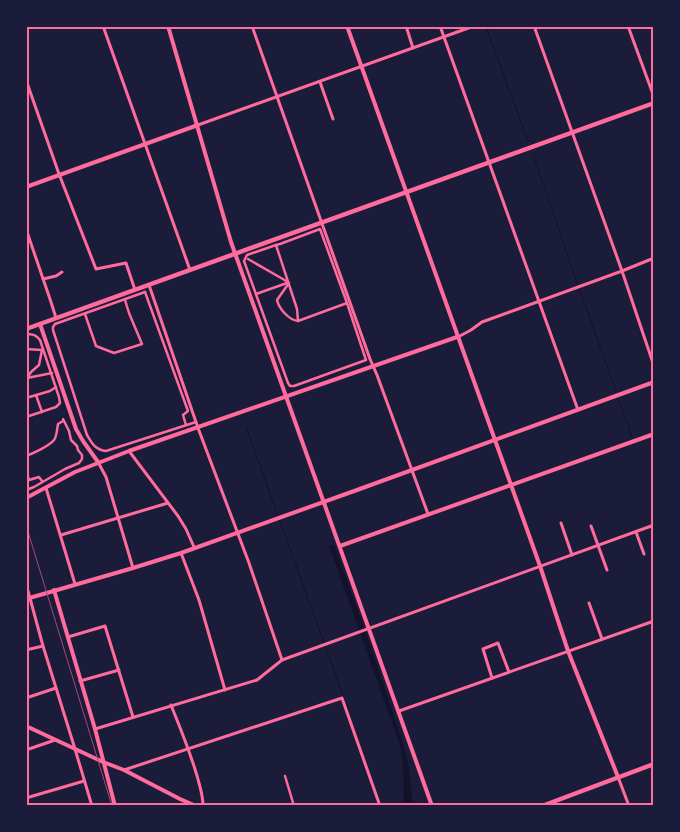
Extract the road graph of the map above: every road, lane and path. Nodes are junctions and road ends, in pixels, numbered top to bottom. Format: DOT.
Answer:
graph roads {
  1 [pos="102,26"];
  2 [pos="168,26"];
  3 [pos="252,26"];
  4 [pos="346,26"];
  5 [pos="406,26"];
  6 [pos="440,26"];
  7 [pos="474,26"];
  8 [pos="534,26"];
  9 [pos="628,26"];
  10 [pos="444,37"];
  11 [pos="414,48"];
  12 [pos="361,67"];
  13 [pos="26,80"];
  14 [pos="320,82"];
  15 [pos="277,97"];
  16 [pos="654,97"];
  17 [pos="654,103"];
  18 [pos="333,119"];
  19 [pos="198,125"];
  20 [pos="572,132"];
  21 [pos="145,144"];
  22 [pos="489,162"];
  23 [pos="59,174"];
  24 [pos="26,187"];
  25 [pos="406,192"];
  26 [pos="322,222"];
  27 [pos="26,229"];
  28 [pos="27,235"];
  29 [pos="276,245"];
  30 [pos="235,254"];
  31 [pos="654,258"];
  32 [pos="248,260"];
  33 [pos="190,270"];
  34 [pos="622,271"];
  35 [pos="62,272"];
  36 [pos="43,279"];
  37 [pos="289,282"];
  38 [pos="148,285"];
  39 [pos="136,290"];
  40 [pos="256,294"];
  41 [pos="124,300"];
  42 [pos="539,301"];
  43 [pos="347,303"];
  44 [pos="84,314"];
  45 [pos="56,319"];
  46 [pos="298,321"];
  47 [pos="40,324"];
  48 [pos="26,329"];
  49 [pos="26,335"];
  50 [pos="458,337"];
  51 [pos="26,349"];
  52 [pos="43,350"];
  53 [pos="374,366"];
  54 [pos="654,366"];
  55 [pos="52,373"];
  56 [pos="27,379"];
  57 [pos="654,382"];
  58 [pos="56,387"];
  59 [pos="36,395"];
  60 [pos="287,397"];
  61 [pos="26,398"];
  62 [pos="578,410"];
  63 [pos="42,412"];
  64 [pos="26,416"];
  65 [pos="196,422"];
  66 [pos="186,425"];
  67 [pos="198,428"];
  68 [pos="654,434"];
  69 [pos="495,440"];
  70 [pos="129,451"];
  71 [pos="26,456"];
  72 [pos="98,462"];
  73 [pos="26,470"];
  74 [pos="412,470"];
  75 [pos="29,480"];
  76 [pos="42,481"];
  77 [pos="511,485"];
  78 [pos="32,488"];
  79 [pos="46,488"];
  80 [pos="26,490"];
  81 [pos="26,498"];
  82 [pos="324,502"];
  83 [pos="168,503"];
  84 [pos="428,514"];
  85 [pos="118,518"];
  86 [pos="561,522"];
  87 [pos="654,525"];
  88 [pos="591,526"];
  89 [pos="636,532"];
  90 [pos="237,533"];
  91 [pos="60,535"];
  92 [pos="598,545"];
  93 [pos="340,546"];
  94 [pos="194,547"];
  95 [pos="182,552"];
  96 [pos="572,554"];
  97 [pos="644,554"];
  98 [pos="540,566"];
  99 [pos="133,568"];
  100 [pos="607,570"];
  101 [pos="75,584"];
  102 [pos="26,588"];
  103 [pos="54,590"];
  104 [pos="28,598"];
  105 [pos="589,603"];
  106 [pos="653,622"];
  107 [pos="370,628"];
  108 [pos="68,637"];
  109 [pos="602,639"];
  110 [pos="43,646"];
  111 [pos="26,650"];
  112 [pos="568,651"];
  113 [pos="282,660"];
  114 [pos="118,670"];
  115 [pos="509,672"];
  116 [pos="492,678"];
  117 [pos="80,681"];
  118 [pos="56,688"];
  119 [pos="225,690"];
  120 [pos="26,698"];
  121 [pos="172,705"];
  122 [pos="399,711"];
  123 [pos="133,717"];
  124 [pos="26,726"];
  125 [pos="95,729"];
  126 [pos="54,740"];
  127 [pos="75,749"];
  128 [pos="189,749"];
  129 [pos="26,750"];
  130 [pos="103,762"];
  131 [pos="654,764"];
  132 [pos="124,770"];
  133 [pos="285,776"];
  134 [pos="618,778"];
  135 [pos="84,781"];
  136 [pos="26,798"];
  137 [pos="92,806"];
  138 [pos="116,806"];
  139 [pos="196,806"];
  140 [pos="203,806"];
  141 [pos="294,806"];
  142 [pos="380,806"];
  143 [pos="432,806"];
  144 [pos="542,806"];
  145 [pos="629,806"];
  1 -- 21 [label="street"];
  2 -- 19 [label="street"];
  3 -- 15 [label="street"];
  4 -- 12 [label="street"];
  5 -- 11 [label="street"];
  6 -- 10 [label="street"];
  7 -- 10 [label="street"];
  8 -- 20 [label="street"];
  9 -- 16 [label="street"];
  10 -- 11 [label="street"];
  10 -- 22 [label="street"];
  11 -- 12 [label="street"];
  12 -- 14 [label="street"];
  12 -- 25 [label="street"];
  13 -- 23 [label="street"];
  14 -- 15 [label="street"];
  14 -- 18 [label="street"];
  15 -- 19 [label="street"];
  15 -- 26 [label="street"];
  17 -- 20 [label="main road"];
  19 -- 21 [label="street"];
  19 -- 30 [label="street"];
  20 -- 22 [label="main road"];
  20 -- 34 [label="street"];
  21 -- 23 [label="street"];
  21 -- 33 [label="street"];
  22 -- 25 [label="main road"];
  22 -- 42 [label="street"];
  23 -- 24 [label="street"];
  23 -- 39 [label="street"];
  25 -- 26 [label="main road"];
  25 -- 50 [label="street"];
  26 -- 30 [label="main road"];
  26 -- 53 [label="street"];
  27 -- 28 [label="street"];
  28 -- 36 [label="street"];
  29 -- 37 [label="street"];
  29 -- 40 [label="street"];
  29 -- 43 [label="street"];
  30 -- 33 [label="main road"];
  30 -- 60 [label="street"];
  31 -- 34 [label="street"];
  32 -- 37 [label="street"];
  33 -- 38 [label="main road"];
  34 -- 42 [label="street"];
  34 -- 54 [label="street"];
  35 -- 36 [label="street"];
  36 -- 45 [label="street"];
  37 -- 40 [label="street"];
  37 -- 46 [label="street"];
  37 -- 46 [label="street"];
  38 -- 39 [label="main road"];
  38 -- 65 [label="street"];
  39 -- 45 [label="main road"];
  40 -- 43 [label="street"];
  41 -- 44 [label="street"];
  41 -- 44 [label="street"];
  41 -- 66 [label="street"];
  42 -- 50 [label="street"];
  42 -- 62 [label="street"];
  43 -- 46 [label="street"];
  44 -- 66 [label="street"];
  45 -- 47 [label="main road"];
  47 -- 48 [label="main road"];
  47 -- 72 [label="street"];
  49 -- 52 [label="street"];
  50 -- 53 [label="street"];
  50 -- 69 [label="street"];
  51 -- 52 [label="street"];
  52 -- 55 [label="street"];
  52 -- 56 [label="street"];
  53 -- 60 [label="street"];
  53 -- 74 [label="street"];
  55 -- 56 [label="street"];
  55 -- 58 [label="street"];
  57 -- 62 [label="street"];
  58 -- 59 [label="street"];
  58 -- 63 [label="street"];
  59 -- 61 [label="street"];
  59 -- 63 [label="street"];
  60 -- 67 [label="street"];
  60 -- 82 [label="street"];
  62 -- 69 [label="street"];
  63 -- 64 [label="street"];
  65 -- 66 [label="street"];
  65 -- 67 [label="street"];
  67 -- 70 [label="street"];
  67 -- 90 [label="street"];
  68 -- 77 [label="street"];
  69 -- 74 [label="street"];
  69 -- 77 [label="street"];
  70 -- 72 [label="street"];
  70 -- 83 [label="street"];
  71 -- 76 [label="street"];
  72 -- 79 [label="street"];
  72 -- 85 [label="street"];
  73 -- 75 [label="street"];
  74 -- 82 [label="street"];
  74 -- 84 [label="street"];
  75 -- 76 [label="street"];
  75 -- 78 [label="street"];
  76 -- 78 [label="street"];
  77 -- 84 [label="street"];
  77 -- 98 [label="street"];
  78 -- 80 [label="street"];
  79 -- 81 [label="street"];
  79 -- 91 [label="street"];
  82 -- 90 [label="street"];
  82 -- 93 [label="street"];
  83 -- 85 [label="street"];
  83 -- 94 [label="street"];
  84 -- 93 [label="street"];
  85 -- 91 [label="street"];
  85 -- 99 [label="street"];
  86 -- 96 [label="street"];
  87 -- 89 [label="street"];
  88 -- 92 [label="street"];
  89 -- 92 [label="street"];
  89 -- 97 [label="street"];
  90 -- 94 [label="street"];
  90 -- 113 [label="street"];
  91 -- 101 [label="street"];
  92 -- 96 [label="street"];
  92 -- 100 [label="street"];
  93 -- 107 [label="street"];
  94 -- 95 [label="street"];
  95 -- 99 [label="street"];
  95 -- 119 [label="street"];
  96 -- 98 [label="street"];
  98 -- 107 [label="street"];
  98 -- 112 [label="street"];
  99 -- 101 [label="street"];
  101 -- 103 [label="street"];
  102 -- 104 [label="street"];
  103 -- 104 [label="street"];
  103 -- 108 [label="street"];
  104 -- 110 [label="street"];
  105 -- 109 [label="street"];
  106 -- 109 [label="street"];
  107 -- 113 [label="street"];
  107 -- 122 [label="street"];
  108 -- 114 [label="street"];
  108 -- 117 [label="street"];
  109 -- 112 [label="street"];
  110 -- 111 [label="street"];
  110 -- 118 [label="street"];
  112 -- 115 [label="street"];
  112 -- 134 [label="street"];
  113 -- 119 [label="street"];
  114 -- 117 [label="street"];
  114 -- 123 [label="street"];
  115 -- 116 [label="street"];
  115 -- 116 [label="street"];
  116 -- 122 [label="street"];
  117 -- 125 [label="street"];
  118 -- 120 [label="street"];
  118 -- 127 [label="street"];
  119 -- 121 [label="street"];
  121 -- 123 [label="street"];
  121 -- 128 [label="street"];
  122 -- 143 [label="street"];
  123 -- 125 [label="street"];
  124 -- 126 [label="street"];
  125 -- 130 [label="street"];
  126 -- 127 [label="street"];
  126 -- 129 [label="street"];
  127 -- 130 [label="street"];
  127 -- 135 [label="street"];
  128 -- 132 [label="street"];
  128 -- 140 [label="street"];
  128 -- 142 [label="street"];
  130 -- 132 [label="street"];
  130 -- 138 [label="street"];
  131 -- 134 [label="main road"];
  132 -- 139 [label="street"];
  133 -- 141 [label="street"];
  134 -- 144 [label="main road"];
  134 -- 145 [label="street"];
  135 -- 136 [label="street"];
  135 -- 137 [label="street"];
}
